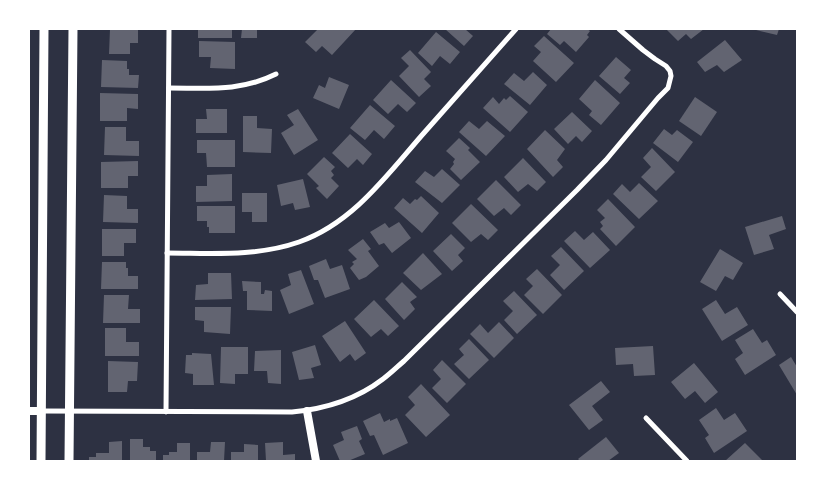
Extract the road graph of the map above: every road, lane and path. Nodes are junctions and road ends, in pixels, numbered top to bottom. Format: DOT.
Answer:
graph roads {
  1 [pos="44,29"];
  2 [pos="72,29"];
  3 [pos="169,29"];
  4 [pos="516,29"];
  5 [pos="619,29"];
  6 [pos="276,74"];
  7 [pos="169,88"];
  8 [pos="167,252"];
  9 [pos="780,294"];
  10 [pos="797,312"];
  11 [pos="29,411"];
  12 [pos="41,411"];
  13 [pos="307,411"];
  14 [pos="70,412"];
  15 [pos="166,412"];
  16 [pos="646,418"];
  17 [pos="41,461"];
  18 [pos="69,461"];
  19 [pos="316,461"];
  20 [pos="687,461"];
  1 -- 12 [label="main road"];
  2 -- 14 [label="main road"];
  3 -- 7 [label="street"];
  4 -- 8 [label="street"];
  5 -- 13 [label="street"];
  6 -- 7 [label="street"];
  7 -- 8 [label="street"];
  8 -- 15 [label="street"];
  9 -- 10 [label="street"];
  11 -- 12 [label="street"];
  12 -- 14 [label="street"];
  12 -- 17 [label="main road"];
  13 -- 15 [label="street"];
  13 -- 19 [label="street"];
  14 -- 15 [label="street"];
  14 -- 18 [label="main road"];
  16 -- 20 [label="street"];
}
